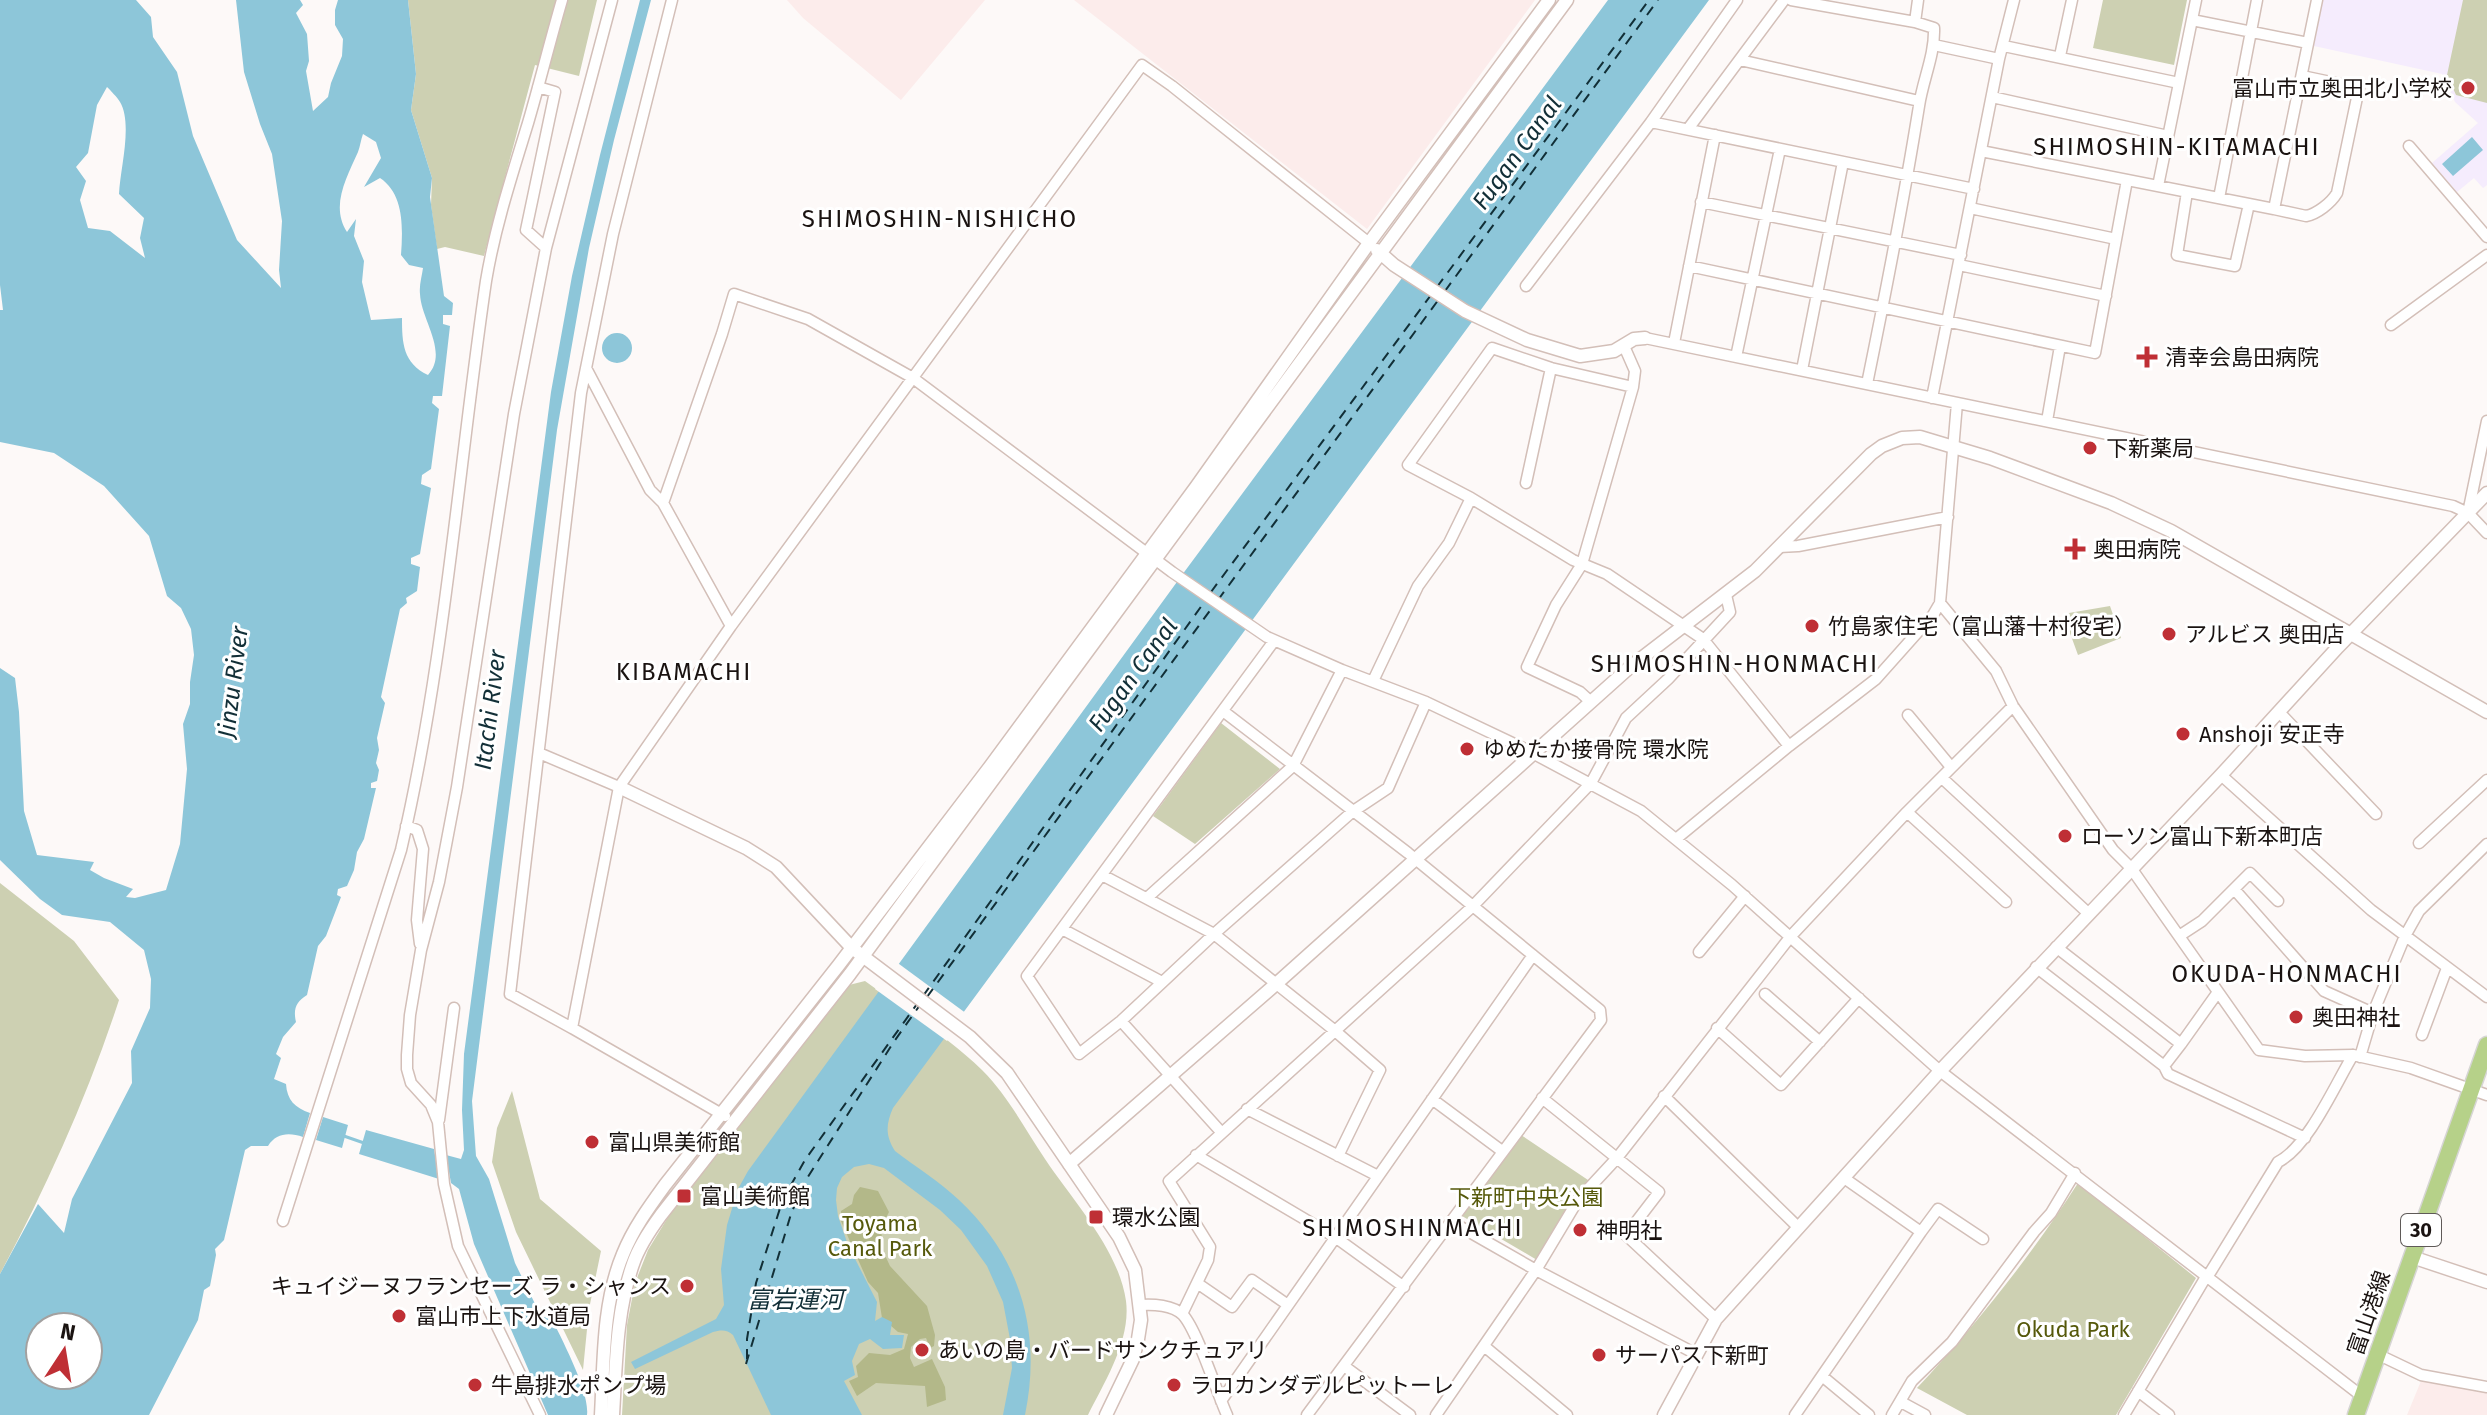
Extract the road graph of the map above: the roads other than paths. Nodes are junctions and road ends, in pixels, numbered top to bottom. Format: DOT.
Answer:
graph roads {
  1 [pos="562,0"];
  2 [pos="612,0"];
  3 [pos="672,0"];
  4 [pos="1549,0"];
  5 [pos="1567,0"];
  6 [pos="1737,0"];
  7 [pos="1784,0"];
  8 [pos="1791,0"];
  9 [pos="1918,0"];
  10 [pos="2014,0"];
  11 [pos="2072,0"];
  12 [pos="2196,0"];
  13 [pos="2257,0"];
  14 [pos="2317,0"];
  15 [pos="2192,20"];
  16 [pos="1915,22"];
  17 [pos="2251,32"];
  18 [pos="2308,43"];
  19 [pos="1934,45"];
  20 [pos="2004,46"];
  21 [pos="2060,56"];
  22 [pos="1999,59"];
  23 [pos="1740,60"];
  24 [pos="2302,76"];
  25 [pos="2179,83"];
  26 [pos="538,87"];
  27 [pos="1992,97"];
  28 [pos="1919,101"];
  29 [pos="1651,122"];
  30 [pos="1688,129"];
  31 [pos="1715,135"];
  32 [pos="2168,136"];
  33 [pos="2409,146"];
  34 [pos="1780,149"];
  35 [pos="1981,151"];
  36 [pos="1843,162"];
  37 [pos="1908,176"];
  38 [pos="2127,180"];
  39 [pos="2158,186"];
  40 [pos="1974,189"];
  41 [pos="2187,192"];
  42 [pos="2219,198"];
  43 [pos="1701,202"];
  44 [pos="2249,204"];
  45 [pos="1970,208"];
  46 [pos="2274,209"];
  47 [pos="1766,215"];
  48 [pos="1830,228"];
  49 [pos="2487,237"];
  50 [pos="2116,239"];
  51 [pos="1895,242"];
  52 [pos="1369,243"];
  53 [pos="546,248"];
  54 [pos="1380,253"];
  55 [pos="2487,255"];
  56 [pos="1960,260"];
  57 [pos="1689,266"];
  58 [pos="1753,279"];
  59 [pos="1526,286"];
  60 [pos="1817,293"];
  61 [pos="2106,296"];
  62 [pos="1882,307"];
  63 [pos="1948,321"];
  64 [pos="2391,325"];
  65 [pos="1645,338"];
  66 [pos="1674,343"];
  67 [pos="1624,346"];
  68 [pos="2060,346"];
  69 [pos="1736,357"];
  70 [pos="586,368"];
  71 [pos="1551,368"];
  72 [pos="1802,370"];
  73 [pos="913,378"];
  74 [pos="1867,384"];
  75 [pos="1633,387"];
  76 [pos="1932,398"];
  77 [pos="1957,403"];
  78 [pos="2047,421"];
  79 [pos="2487,421"];
  80 [pos="1953,446"];
  81 [pos="1526,483"];
  82 [pos="2487,493"];
  83 [pos="1471,498"];
  84 [pos="663,503"];
  85 [pos="2468,513"];
  86 [pos="1948,517"];
  87 [pos="2487,533"];
  88 [pos="1779,547"];
  89 [pos="1151,556"];
  90 [pos="1582,564"];
  91 [pos="1726,595"];
  92 [pos="1940,603"];
  93 [pos="1685,625"];
  94 [pos="731,626"];
  95 [pos="2352,633"];
  96 [pos="1703,639"];
  97 [pos="1274,641"];
  98 [pos="1342,670"];
  99 [pos="1373,681"];
  100 [pos="1426,702"];
  101 [pos="1591,702"];
  102 [pos="2013,706"];
  103 [pos="1223,711"];
  104 [pos="2279,712"];
  105 [pos="2487,712"];
  106 [pos="1908,715"];
  107 [pos="1789,746"];
  108 [pos="539,753"];
  109 [pos="1534,754"];
  110 [pos="1293,766"];
  111 [pos="1951,767"];
  112 [pos="2221,775"];
  113 [pos="1942,778"];
  114 [pos="2487,780"];
  115 [pos="1591,783"];
  116 [pos="619,787"];
  117 [pos="1352,812"];
  118 [pos="1907,812"];
  119 [pos="2376,814"];
  120 [pos="406,826"];
  121 [pos="1676,839"];
  122 [pos="2419,843"];
  123 [pos="2487,844"];
  124 [pos="1414,859"];
  125 [pos="2131,868"];
  126 [pos="1102,875"];
  127 [pos="2234,889"];
  128 [pos="1745,896"];
  129 [pos="1148,897"];
  130 [pos="2278,901"];
  131 [pos="2006,902"];
  132 [pos="1472,907"];
  133 [pos="2088,913"];
  134 [pos="1062,929"];
  135 [pos="1214,934"];
  136 [pos="1791,936"];
  137 [pos="2179,936"];
  138 [pos="2405,936"];
  139 [pos="2056,947"];
  140 [pos="421,950"];
  141 [pos="857,952"];
  142 [pos="1699,952"];
  143 [pos="1533,955"];
  144 [pos="2036,967"];
  145 [pos="2447,968"];
  146 [pos="1162,982"];
  147 [pos="1276,984"];
  148 [pos="2218,992"];
  149 [pos="1765,994"];
  150 [pos="2487,997"];
  151 [pos="1859,998"];
  152 [pos="454,1008"];
  153 [pos="2373,1013"];
  154 [pos="1121,1021"];
  155 [pos="572,1028"];
  156 [pos="1717,1028"];
  157 [pos="1334,1030"];
  158 [pos="2422,1035"];
  159 [pos="1820,1042"];
  160 [pos="2181,1044"];
  161 [pos="2487,1045"];
  162 [pos="2356,1056"];
  163 [pos="2164,1066"];
  164 [pos="1940,1071"];
  165 [pos="1170,1077"];
  166 [pos="2479,1092"];
  167 [pos="1664,1096"];
  168 [pos="1542,1098"];
  169 [pos="1432,1099"];
  170 [pos="1247,1109"];
  171 [pos="727,1118"];
  172 [pos="438,1122"];
  173 [pos="1221,1132"];
  174 [pos="2305,1138"];
  175 [pos="1502,1151"];
  176 [pos="1196,1155"];
  177 [pos="1338,1156"];
  178 [pos="1617,1158"];
  179 [pos="1069,1164"];
  180 [pos="2075,1173"];
  181 [pos="1378,1176"];
  182 [pos="1844,1178"];
  183 [pos="283,1221"];
  184 [pos="1452,1222"];
  185 [pos="1799,1228"];
  186 [pos="1921,1232"];
  187 [pos="1335,1237"];
  188 [pos="1983,1239"];
  189 [pos="2412,1257"];
  190 [pos="1536,1270"];
  191 [pos="2207,1276"];
  192 [pos="2487,1282"];
  193 [pos="1197,1283"];
  194 [pos="1404,1287"];
  195 [pos="1140,1305"];
  196 [pos="1288,1305"];
  197 [pos="1182,1314"];
  198 [pos="1716,1319"];
  199 [pos="1484,1346"];
  200 [pos="1696,1354"];
  201 [pos="2377,1354"];
  202 [pos="1344,1366"];
  203 [pos="1822,1376"];
  204 [pos="2487,1387"];
  205 [pos="2138,1391"];
  206 [pos="2363,1397"];
  207 [pos="1221,1401"];
  208 [pos="1901,1402"];
  209 [pos="540,1415"];
  210 [pos="601,1415"];
  211 [pos="613,1415"];
  212 [pos="1106,1415"];
  213 [pos="1227,1415"];
  214 [pos="1307,1415"];
  215 [pos="1410,1415"];
  216 [pos="1436,1415"];
  217 [pos="1567,1415"];
  218 [pos="1664,1415"];
  219 [pos="1795,1415"];
  220 [pos="1869,1415"];
  221 [pos="1892,1415"];
  222 [pos="1925,1415"];
  223 [pos="2125,1415"];
  224 [pos="2169,1415"];
  225 [pos="2356,1415"];
  1 -- 26 [label="street"];
  2 -- 53 [label="street"];
  3 -- 70 [label="street"];
  4 -- 52 [label="street"];
  5 -- 54 [label="street"];
  6 -- 29 [label="street"];
  7 -- 23 [label="street"];
  8 -- 16 [label="street"];
  9 -- 16 [label="street"];
  10 -- 20 [label="street"];
  11 -- 21 [label="street"];
  12 -- 15 [label="street"];
  13 -- 17 [label="street"];
  14 -- 18 [label="street"];
  15 -- 17 [label="street"];
  15 -- 25 [label="street"];
  16 -- 19 [label="street"];
  17 -- 18 [label="street"];
  17 -- 42 [label="street"];
  18 -- 24 [label="street"];
  19 -- 22 [label="street"];
  19 -- 28 [label="street"];
  20 -- 21 [label="street"];
  20 -- 22 [label="street"];
  21 -- 25 [label="street"];
  22 -- 27 [label="street"];
  23 -- 28 [label="street"];
  23 -- 30 [label="street"];
  24 -- 46 [label="street"];
  24 -- 46 [label="street"];
  25 -- 32 [label="street"];
  26 -- 53 [label="street"];
  26 -- 120 [label="street"];
  27 -- 32 [label="street"];
  27 -- 35 [label="street"];
  28 -- 37 [label="street"];
  29 -- 30 [label="street"];
  29 -- 59 [label="street"];
  30 -- 31 [label="street"];
  31 -- 34 [label="street"];
  31 -- 43 [label="street"];
  32 -- 39 [label="street"];
  33 -- 49 [label="street"];
  34 -- 36 [label="street"];
  34 -- 47 [label="street"];
  35 -- 38 [label="street"];
  35 -- 40 [label="street"];
  36 -- 37 [label="street"];
  36 -- 48 [label="street"];
  37 -- 40 [label="street"];
  37 -- 51 [label="street"];
  38 -- 39 [label="street"];
  38 -- 50 [label="street"];
  39 -- 41 [label="street"];
  40 -- 45 [label="street"];
  41 -- 42 [label="street"];
  41 -- 44 [label="street"];
  42 -- 44 [label="street"];
  43 -- 47 [label="street"];
  43 -- 57 [label="street"];
  44 -- 46 [label="street"];
  45 -- 50 [label="street"];
  45 -- 56 [label="street"];
  47 -- 48 [label="street"];
  47 -- 58 [label="street"];
  48 -- 51 [label="street"];
  48 -- 60 [label="street"];
  50 -- 61 [label="street"];
  51 -- 56 [label="street"];
  51 -- 62 [label="street"];
  52 -- 54 [label="street"];
  52 -- 73 [label="street"];
  52 -- 89 [label="street"];
  53 -- 140 [label="street"];
  54 -- 67 [label="street"];
  54 -- 89 [label="street"];
  55 -- 64 [label="street"];
  56 -- 61 [label="street"];
  56 -- 63 [label="street"];
  57 -- 58 [label="street"];
  57 -- 66 [label="street"];
  58 -- 60 [label="street"];
  58 -- 69 [label="street"];
  60 -- 62 [label="street"];
  60 -- 72 [label="street"];
  61 -- 68 [label="street"];
  62 -- 63 [label="street"];
  62 -- 74 [label="street"];
  63 -- 68 [label="street"];
  63 -- 76 [label="street"];
  65 -- 66 [label="street"];
  65 -- 67 [label="street"];
  66 -- 69 [label="street"];
  67 -- 75 [label="street"];
  68 -- 78 [label="street"];
  69 -- 72 [label="street"];
  70 -- 84 [label="street"];
  70 -- 108 [label="street"];
  71 -- 75 [label="street"];
  71 -- 81 [label="street"];
  71 -- 83 [label="street"];
  72 -- 74 [label="street"];
  73 -- 84 [label="street"];
  73 -- 89 [label="street"];
  73 -- 94 [label="street"];
  74 -- 76 [label="street"];
  75 -- 90 [label="street"];
  76 -- 77 [label="street"];
  77 -- 78 [label="street"];
  77 -- 80 [label="street"];
  78 -- 85 [label="street"];
  79 -- 85 [label="street"];
  80 -- 86 [label="street"];
  80 -- 88 [label="street"];
  80 -- 95 [label="street"];
  82 -- 85 [label="street"];
  83 -- 90 [label="street"];
  83 -- 99 [label="street"];
  84 -- 94 [label="street"];
  85 -- 87 [label="street"];
  85 -- 95 [label="street"];
  86 -- 88 [label="street"];
  86 -- 92 [label="street"];
  88 -- 91 [label="street"];
  89 -- 97 [label="street"];
  89 -- 141 [label="street"];
  90 -- 93 [label="street"];
  90 -- 101 [label="street"];
  91 -- 93 [label="street"];
  91 -- 96 [label="street"];
  92 -- 102 [label="street"];
  92 -- 107 [label="street"];
  93 -- 96 [label="street"];
  93 -- 101 [label="street"];
  94 -- 116 [label="street"];
  95 -- 104 [label="street"];
  95 -- 105 [label="street"];
  96 -- 107 [label="street"];
  96 -- 115 [label="street"];
  97 -- 98 [label="street"];
  97 -- 103 [label="street"];
  98 -- 99 [label="street"];
  98 -- 110 [label="street"];
  99 -- 100 [label="street"];
  100 -- 109 [label="street"];
  100 -- 117 [label="street"];
  101 -- 109 [label="street"];
  102 -- 111 [label="street"];
  102 -- 125 [label="street"];
  103 -- 110 [label="street"];
  103 -- 126 [label="street"];
  104 -- 112 [label="street"];
  104 -- 119 [label="street"];
  106 -- 111 [label="street"];
  107 -- 121 [label="street"];
  108 -- 116 [label="street"];
  108 -- 155 [label="street"];
  109 -- 115 [label="street"];
  109 -- 124 [label="street"];
  110 -- 117 [label="street"];
  110 -- 129 [label="street"];
  111 -- 113 [label="street"];
  112 -- 125 [label="street"];
  112 -- 138 [label="street"];
  113 -- 118 [label="street"];
  113 -- 133 [label="street"];
  114 -- 122 [label="street"];
  115 -- 121 [label="street"];
  115 -- 132 [label="street"];
  116 -- 141 [label="street"];
  116 -- 155 [label="street"];
  117 -- 124 [label="street"];
  117 -- 135 [label="street"];
  118 -- 131 [label="street"];
  118 -- 136 [label="street"];
  120 -- 140 [label="street"];
  120 -- 183 [label="street"];
  121 -- 128 [label="street"];
  123 -- 138 [label="street"];
  124 -- 132 [label="street"];
  124 -- 147 [label="street"];
  125 -- 133 [label="street"];
  125 -- 137 [label="street"];
  126 -- 129 [label="street"];
  126 -- 134 [label="street"];
  127 -- 130 [label="street"];
  127 -- 137 [label="street"];
  127 -- 153 [label="street"];
  128 -- 136 [label="street"];
  128 -- 142 [label="street"];
  129 -- 135 [label="street"];
  132 -- 143 [label="street"];
  132 -- 157 [label="street"];
  133 -- 139 [label="street"];
  134 -- 146 [label="street"];
  134 -- 154 [label="street"];
  135 -- 146 [label="street"];
  135 -- 147 [label="street"];
  136 -- 151 [label="street"];
  136 -- 156 [label="street"];
  137 -- 148 [label="street"];
  138 -- 145 [label="street"];
  138 -- 153 [label="street"];
  139 -- 144 [label="street"];
  139 -- 160 [label="street"];
  140 -- 172 [label="street"];
  141 -- 171 [label="street"];
  141 -- 179 [label="street"];
  143 -- 168 [label="street"];
  143 -- 169 [label="street"];
  144 -- 163 [label="street"];
  144 -- 164 [label="street"];
  145 -- 150 [label="street"];
  145 -- 158 [label="street"];
  146 -- 154 [label="street"];
  147 -- 157 [label="street"];
  147 -- 165 [label="street"];
  148 -- 160 [label="street"];
  148 -- 162 [label="street"];
  149 -- 159 [label="street"];
  151 -- 159 [label="street"];
  151 -- 164 [label="street"];
  152 -- 172 [label="street"];
  153 -- 162 [label="street"];
  154 -- 165 [label="street"];
  155 -- 171 [label="street"];
  156 -- 159 [label="street"];
  156 -- 167 [label="street"];
  157 -- 170 [label="street"];
  157 -- 177 [label="street"];
  160 -- 163 [label="street"];
  161 -- 166 [label="main road, 富山港線 / 30"];
  162 -- 166 [label="street"];
  162 -- 174 [label="street"];
  163 -- 174 [label="street"];
  164 -- 180 [label="street"];
  164 -- 182 [label="street"];
  165 -- 173 [label="street"];
  165 -- 179 [label="street"];
  166 -- 189 [label="main road, 富山港線 / 30"];
  167 -- 178 [label="street"];
  167 -- 185 [label="street"];
  168 -- 175 [label="street"];
  168 -- 178 [label="street"];
  169 -- 175 [label="street"];
  169 -- 181 [label="street"];
  170 -- 173 [label="street"];
  170 -- 177 [label="street"];
  171 -- 210 [label="street"];
  171 -- 211 [label="street"];
  172 -- 209 [label="street"];
  173 -- 176 [label="street"];
  174 -- 191 [label="street"];
  175 -- 184 [label="street"];
  176 -- 187 [label="street"];
  176 -- 193 [label="street"];
  177 -- 181 [label="street"];
  178 -- 190 [label="street"];
  178 -- 198 [label="street"];
  179 -- 195 [label="street"];
  180 -- 191 [label="street"];
  180 -- 208 [label="street"];
  181 -- 187 [label="street"];
  182 -- 185 [label="street"];
  182 -- 186 [label="street"];
  184 -- 190 [label="street"];
  184 -- 194 [label="street"];
  185 -- 198 [label="street"];
  186 -- 188 [label="street"];
  186 -- 203 [label="street"];
  187 -- 194 [label="street"];
  187 -- 196 [label="street"];
  189 -- 192 [label="street"];
  189 -- 201 [label="main road, 富山港線 / 30"];
  190 -- 199 [label="street"];
  190 -- 200 [label="street"];
  191 -- 205 [label="street"];
  191 -- 206 [label="street"];
  193 -- 196 [label="street"];
  193 -- 197 [label="street"];
  194 -- 202 [label="street"];
  195 -- 197 [label="street"];
  195 -- 212 [label="street"];
  196 -- 207 [label="street"];
  197 -- 207 [label="street"];
  198 -- 200 [label="street"];
  199 -- 216 [label="street"];
  199 -- 217 [label="street"];
  200 -- 218 [label="street"];
  201 -- 204 [label="street"];
  201 -- 206 [label="main road, 富山港線 / 30"];
  202 -- 214 [label="street"];
  202 -- 215 [label="street"];
  203 -- 219 [label="street"];
  203 -- 220 [label="street"];
  205 -- 223 [label="street"];
  205 -- 224 [label="street"];
  206 -- 225 [label="main road, 富山港線 / 30"];
  207 -- 213 [label="street"];
  208 -- 221 [label="street"];
  208 -- 222 [label="street"];
}
